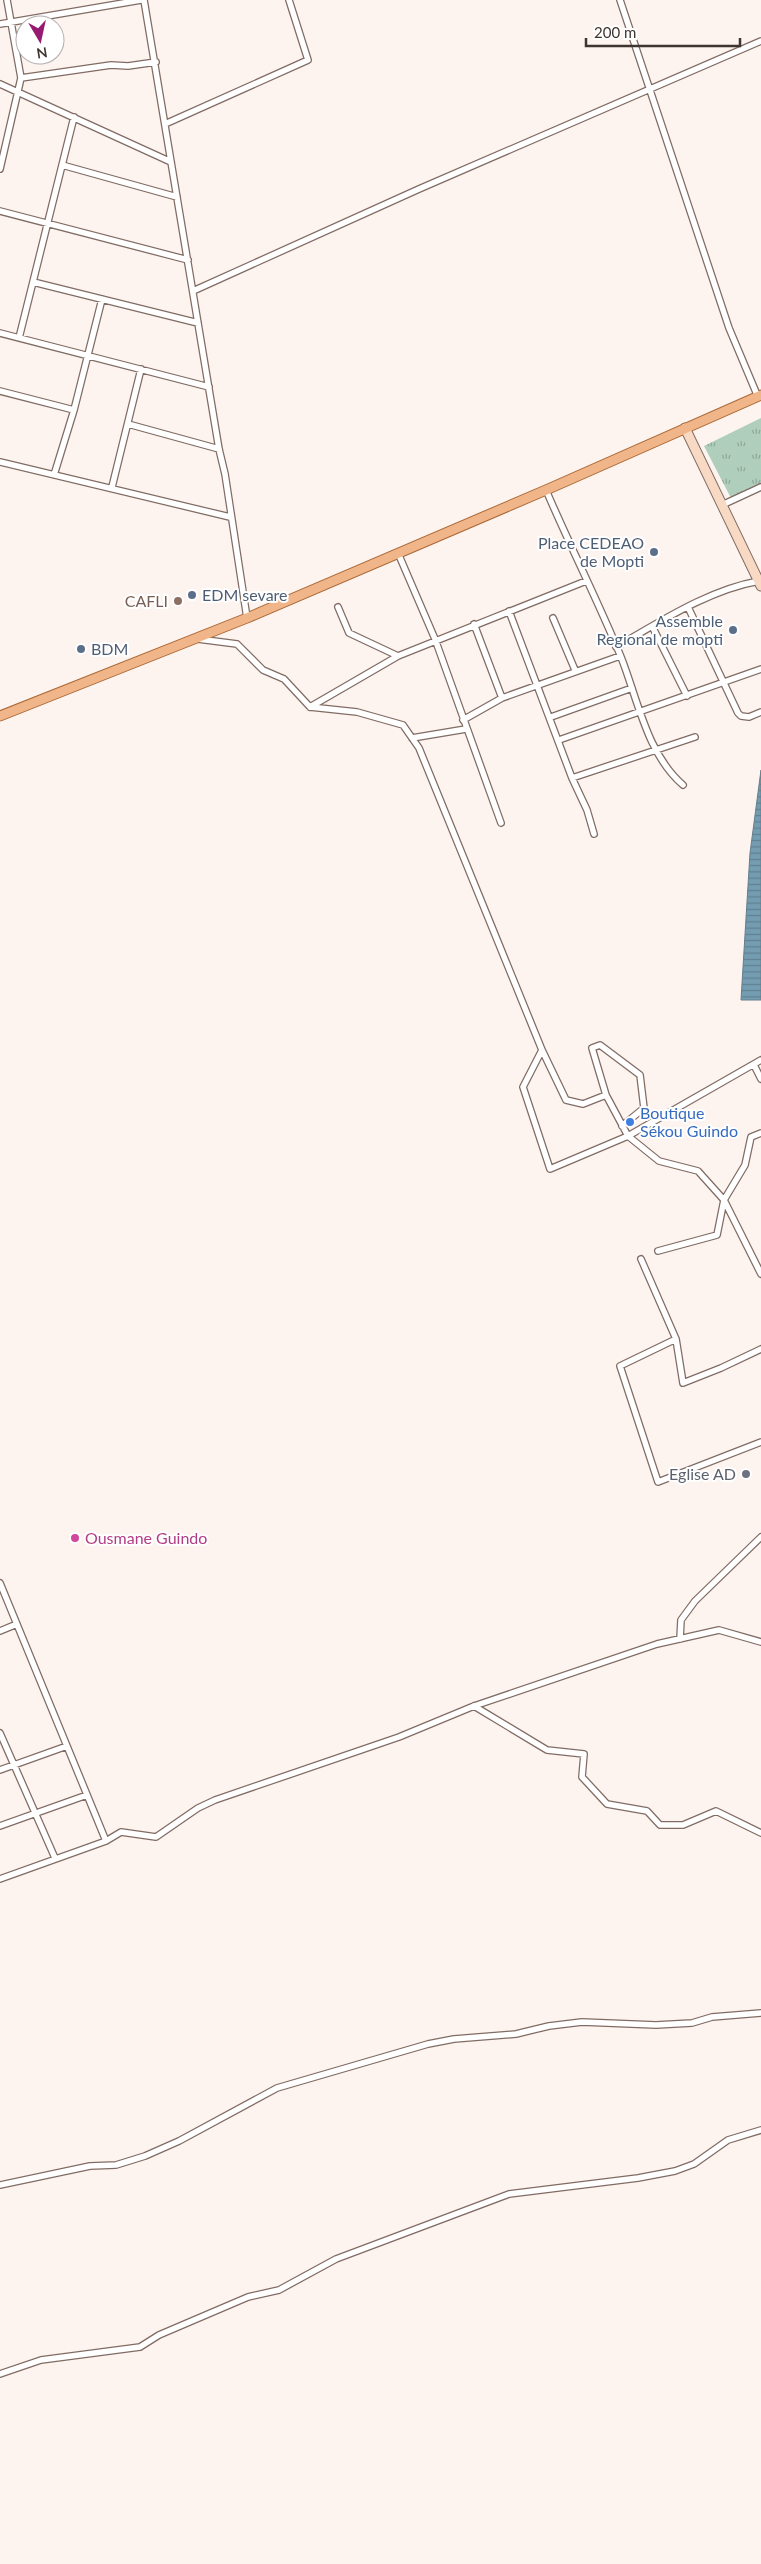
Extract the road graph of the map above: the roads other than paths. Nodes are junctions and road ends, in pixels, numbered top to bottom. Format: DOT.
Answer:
graph roads {
  1 [pos="7,0"];
  2 [pos="142,0"];
  3 [pos="289,0"];
  4 [pos="620,0"];
  5 [pos="11,22"];
  6 [pos="0,24"];
  7 [pos="761,41"];
  8 [pos="156,62"];
  9 [pos="21,78"];
  10 [pos="0,84"];
  11 [pos="651,89"];
  12 [pos="19,91"];
  13 [pos="74,117"];
  14 [pos="165,124"];
  15 [pos="171,162"];
  16 [pos="62,165"];
  17 [pos="0,168"];
  18 [pos="177,197"];
  19 [pos="0,211"];
  20 [pos="47,224"];
  21 [pos="188,260"];
  22 [pos="33,282"];
  23 [pos="193,291"];
  24 [pos="102,299"];
  25 [pos="198,323"];
  26 [pos="0,333"];
  27 [pos="19,338"];
  28 [pos="88,356"];
  29 [pos="141,370"];
  30 [pos="209,387"];
  31 [pos="0,391"];
  32 [pos="759,396"];
  33 [pos="74,410"];
  34 [pos="128,424"];
  35 [pos="685,428"];
  36 [pos="219,449"];
  37 [pos="0,462"];
  38 [pos="54,476"];
  39 [pos="761,487"];
  40 [pos="112,488"];
  41 [pos="546,490"];
  42 [pos="722,505"];
  43 [pos="230,517"];
  44 [pos="398,553"];
  45 [pos="586,581"];
  46 [pos="760,583"];
  47 [pos="338,607"];
  48 [pos="688,607"];
  49 [pos="509,610"];
  50 [pos="247,618"];
  51 [pos="553,618"];
  52 [pos="474,624"];
  53 [pos="652,626"];
  54 [pos="195,639"];
  55 [pos="435,639"];
  56 [pos="616,647"];
  57 [pos="398,656"];
  58 [pos="620,656"];
  59 [pos="575,670"];
  60 [pos="761,670"];
  61 [pos="724,683"];
  62 [pos="539,685"];
  63 [pos="632,688"];
  64 [pos="687,696"];
  65 [pos="502,698"];
  66 [pos="310,707"];
  67 [pos="640,712"];
  68 [pos="761,712"];
  69 [pos="0,716"];
  70 [pos="550,717"];
  71 [pos="462,720"];
  72 [pos="466,729"];
  73 [pos="695,737"];
  74 [pos="412,738"];
  75 [pos="559,740"];
  76 [pos="658,750"];
  77 [pos="572,778"];
  78 [pos="683,785"];
  79 [pos="501,823"];
  80 [pos="594,834"];
  81 [pos="542,1050"];
  82 [pos="761,1060"];
  83 [pos="754,1065"];
  84 [pos="761,1079"];
  85 [pos="606,1095"];
  86 [pos="622,1126"];
  87 [pos="761,1133"];
  88 [pos="628,1136"];
  89 [pos="724,1200"];
  90 [pos="658,1252"];
  91 [pos="641,1259"];
  92 [pos="761,1274"];
  93 [pos="676,1339"];
  94 [pos="761,1349"];
  95 [pos="761,1442"];
  96 [pos="761,1537"];
  97 [pos="0,1583"];
  98 [pos="17,1624"];
  99 [pos="0,1631"];
  100 [pos="680,1639"];
  101 [pos="761,1642"];
  102 [pos="474,1706"];
  103 [pos="0,1733"];
  104 [pos="67,1746"];
  105 [pos="13,1765"];
  106 [pos="0,1770"];
  107 [pos="87,1795"];
  108 [pos="34,1814"];
  109 [pos="0,1826"];
  110 [pos="761,1833"];
  111 [pos="106,1841"];
  112 [pos="55,1858"];
  113 [pos="0,1879"];
  114 [pos="761,2013"];
  115 [pos="761,2130"];
  116 [pos="0,2185"];
  117 [pos="0,2374"];
  1 -- 5 [label="street"];
  2 -- 5 [label="street"];
  2 -- 8 [label="street"];
  3 -- 14 [label="street"];
  4 -- 11 [label="street"];
  5 -- 6 [label="street"];
  5 -- 9 [label="street"];
  7 -- 11 [label="street"];
  8 -- 9 [label="street"];
  8 -- 14 [label="street"];
  9 -- 12 [label="street"];
  10 -- 12 [label="street"];
  11 -- 23 [label="street"];
  11 -- 32 [label="street"];
  12 -- 13 [label="street"];
  12 -- 17 [label="street"];
  13 -- 15 [label="street"];
  13 -- 16 [label="street"];
  14 -- 15 [label="street"];
  15 -- 18 [label="street"];
  16 -- 18 [label="street"];
  16 -- 20 [label="street"];
  18 -- 21 [label="street"];
  19 -- 20 [label="street"];
  20 -- 21 [label="street"];
  20 -- 22 [label="street"];
  21 -- 23 [label="street"];
  22 -- 24 [label="street"];
  22 -- 27 [label="street"];
  23 -- 25 [label="street"];
  24 -- 25 [label="street"];
  24 -- 28 [label="street"];
  25 -- 30 [label="street"];
  26 -- 27 [label="street"];
  27 -- 28 [label="street"];
  28 -- 29 [label="street"];
  28 -- 33 [label="street"];
  29 -- 30 [label="street"];
  29 -- 34 [label="street"];
  30 -- 36 [label="street"];
  31 -- 33 [label="street"];
  32 -- 35 [label="main road"];
  33 -- 38 [label="street"];
  34 -- 36 [label="street"];
  34 -- 40 [label="street"];
  35 -- 41 [label="main road"];
  35 -- 42 [label="street"];
  36 -- 43 [label="street"];
  37 -- 38 [label="street"];
  38 -- 40 [label="street"];
  39 -- 42 [label="street"];
  40 -- 43 [label="street"];
  41 -- 44 [label="main road"];
  41 -- 45 [label="street"];
  42 -- 46 [label="street"];
  43 -- 50 [label="street"];
  44 -- 50 [label="main road"];
  44 -- 55 [label="street"];
  45 -- 49 [label="street"];
  45 -- 56 [label="street"];
  46 -- 48 [label="street"];
  47 -- 57 [label="street"];
  48 -- 53 [label="street"];
  48 -- 61 [label="street"];
  49 -- 52 [label="street"];
  49 -- 62 [label="street"];
  50 -- 54 [label="main road"];
  51 -- 59 [label="street"];
  52 -- 55 [label="street"];
  52 -- 65 [label="street"];
  53 -- 56 [label="street"];
  53 -- 64 [label="street"];
  54 -- 66 [label="street"];
  54 -- 69 [label="main road"];
  55 -- 57 [label="street"];
  55 -- 71 [label="street"];
  56 -- 58 [label="street"];
  57 -- 66 [label="street"];
  58 -- 59 [label="street"];
  58 -- 63 [label="street"];
  59 -- 62 [label="street"];
  60 -- 61 [label="street"];
  61 -- 64 [label="street"];
  61 -- 68 [label="street"];
  62 -- 65 [label="street"];
  62 -- 70 [label="street"];
  63 -- 67 [label="street"];
  63 -- 70 [label="street"];
  64 -- 67 [label="street"];
  65 -- 71 [label="street"];
  66 -- 74 [label="street"];
  67 -- 75 [label="street"];
  67 -- 76 [label="street"];
  70 -- 75 [label="street"];
  71 -- 72 [label="street"];
  72 -- 74 [label="street"];
  72 -- 79 [label="street"];
  73 -- 76 [label="street"];
  74 -- 81 [label="street"];
  75 -- 77 [label="street"];
  76 -- 77 [label="street"];
  76 -- 78 [label="street"];
  77 -- 80 [label="street"];
  81 -- 85 [label="street"];
  81 -- 88 [label="street"];
  82 -- 83 [label="street"];
  83 -- 84 [label="street"];
  83 -- 88 [label="street"];
  85 -- 86 [label="street"];
  85 -- 86 [label="street"];
  86 -- 88 [label="street"];
  87 -- 89 [label="street"];
  88 -- 89 [label="street"];
  89 -- 90 [label="street"];
  89 -- 92 [label="street"];
  91 -- 93 [label="street"];
  93 -- 94 [label="street"];
  93 -- 95 [label="street"];
  96 -- 100 [label="street"];
  97 -- 98 [label="street"];
  98 -- 99 [label="street"];
  98 -- 104 [label="street"];
  100 -- 101 [label="street"];
  100 -- 102 [label="street"];
  102 -- 110 [label="street"];
  102 -- 111 [label="street"];
  103 -- 105 [label="street"];
  104 -- 105 [label="street"];
  104 -- 107 [label="street"];
  105 -- 106 [label="street"];
  105 -- 108 [label="street"];
  107 -- 108 [label="street"];
  107 -- 111 [label="street"];
  108 -- 109 [label="street"];
  108 -- 112 [label="street"];
  111 -- 112 [label="street"];
  112 -- 113 [label="street"];
  114 -- 116 [label="street"];
  115 -- 117 [label="street"];
}
